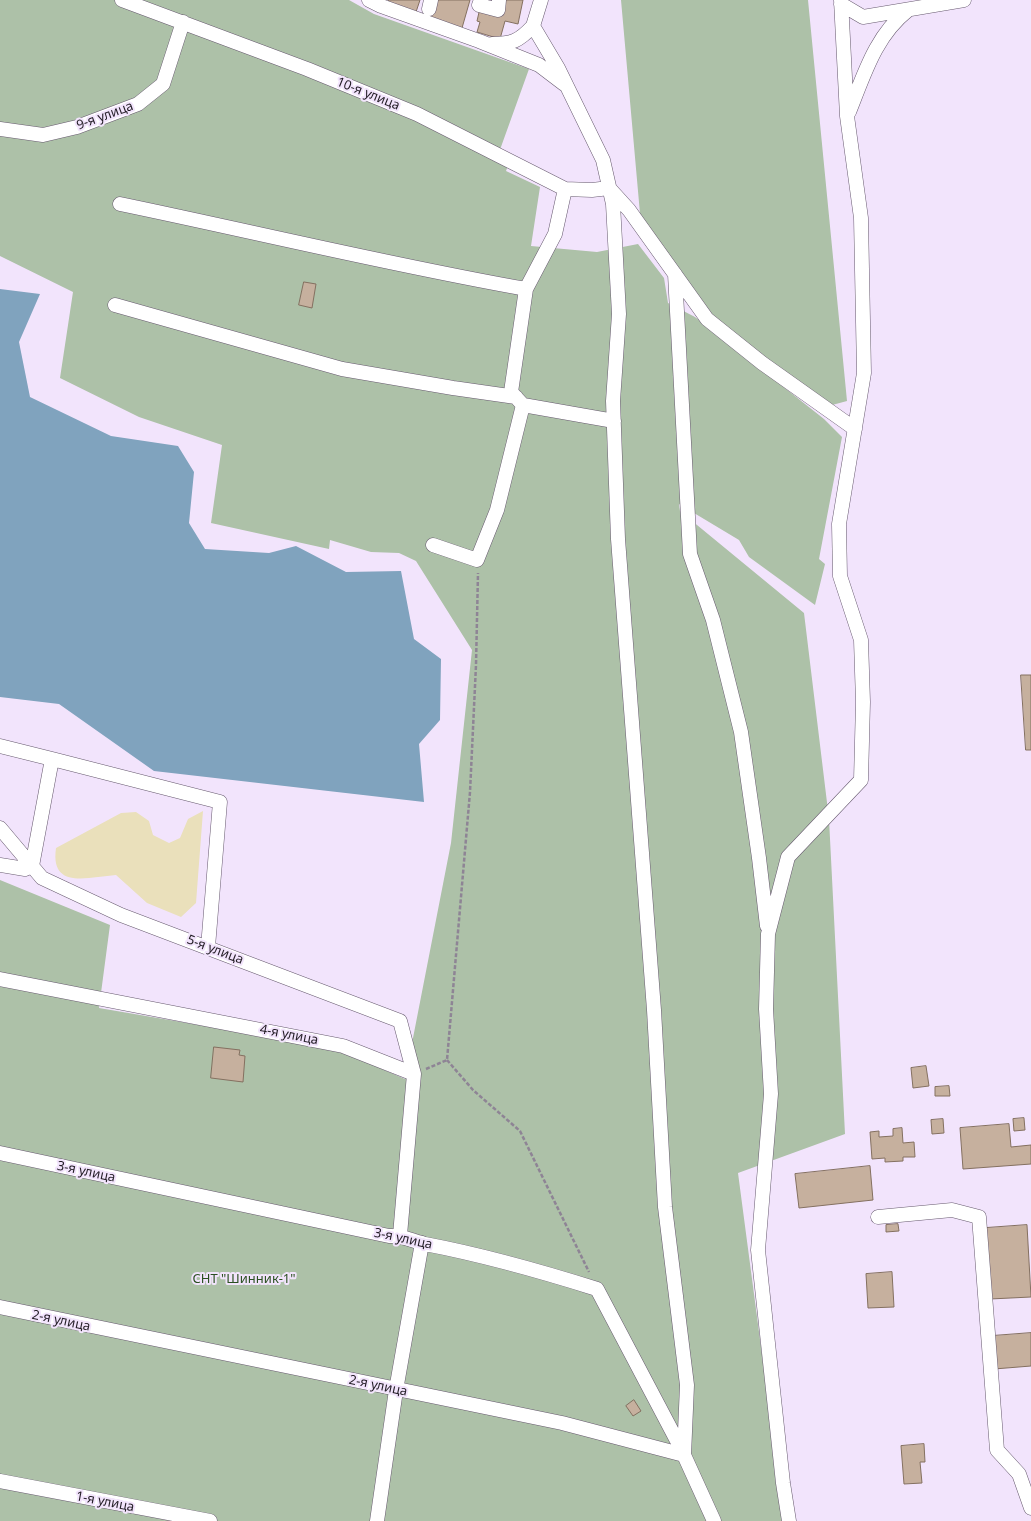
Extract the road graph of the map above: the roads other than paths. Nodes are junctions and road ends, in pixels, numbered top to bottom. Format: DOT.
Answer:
graph roads {
  1 [pos="122,0"];
  2 [pos="369,0"];
  3 [pos="481,0"];
  4 [pos="499,0"];
  5 [pos="541,0"];
  6 [pos="964,0"];
  7 [pos="841,2"];
  8 [pos="908,10"];
  9 [pos="183,22"];
  10 [pos="533,26"];
  11 [pos="488,44"];
  12 [pos="566,86"];
  13 [pos="847,116"];
  14 [pos="0,129"];
  15 [pos="609,188"];
  16 [pos="566,189"];
  17 [pos="120,204"];
  18 [pos="675,274"];
  19 [pos="526,289"];
  20 [pos="115,305"];
  21 [pos="519,401"];
  22 [pos="614,421"];
  23 [pos="855,429"];
  24 [pos="433,545"];
  25 [pos="0,746"];
  26 [pos="52,759"];
  27 [pos="0,828"];
  28 [pos="0,865"];
  29 [pos="32,866"];
  30 [pos="768,934"];
  31 [pos="208,947"];
  32 [pos="0,979"];
  33 [pos="414,1074"];
  34 [pos="0,1153"];
  35 [pos="878,1217"];
  36 [pos="400,1236"];
  37 [pos="422,1243"];
  38 [pos="0,1307"];
  39 [pos="396,1390"];
  40 [pos="684,1455"];
  41 [pos="0,1481"];
  42 [pos="1031,1508"];
  43 [pos="210,1521"];
  44 [pos="377,1521"];
  45 [pos="714,1521"];
  46 [pos="789,1521"];
  1 -- 9 [label="street, 10-я улица"];
  2 -- 11 [label="street"];
  3 -- 4 [label="street"];
  5 -- 10 [label="street"];
  6 -- 8 [label="street"];
  7 -- 8 [label="street"];
  7 -- 13 [label="street"];
  8 -- 13 [label="street"];
  9 -- 14 [label="street, 9-я улица"];
  9 -- 16 [label="street, 10-я улица"];
  10 -- 11 [label="street"];
  10 -- 12 [label="street"];
  11 -- 12 [label="street"];
  12 -- 15 [label="street"];
  13 -- 23 [label="street"];
  15 -- 16 [label="street, 10-я улица"];
  15 -- 18 [label="street"];
  15 -- 22 [label="street"];
  16 -- 19 [label="street"];
  17 -- 19 [label="street"];
  18 -- 23 [label="street"];
  18 -- 30 [label="street"];
  19 -- 21 [label="street"];
  20 -- 21 [label="street"];
  21 -- 22 [label="street"];
  21 -- 24 [label="street"];
  22 -- 40 [label="street"];
  23 -- 30 [label="street"];
  25 -- 26 [label="street"];
  26 -- 29 [label="street"];
  26 -- 31 [label="street"];
  27 -- 29 [label="street, 5-я улица"];
  28 -- 29 [label="street"];
  29 -- 31 [label="street, 5-я улица"];
  30 -- 46 [label="street"];
  31 -- 33 [label="street, 5-я улица"];
  32 -- 33 [label="street, 4-я улица"];
  33 -- 36 [label="street"];
  34 -- 36 [label="street, 3-я улица"];
  35 -- 42 [label="street"];
  36 -- 37 [label="street, 3-я улица"];
  37 -- 39 [label="street"];
  37 -- 40 [label="street, 3-я улица"];
  38 -- 39 [label="street, 2-я улица"];
  39 -- 40 [label="street, 2-я улица"];
  39 -- 44 [label="street"];
  40 -- 45 [label="street"];
  41 -- 43 [label="street, 1-я улица"];
}
